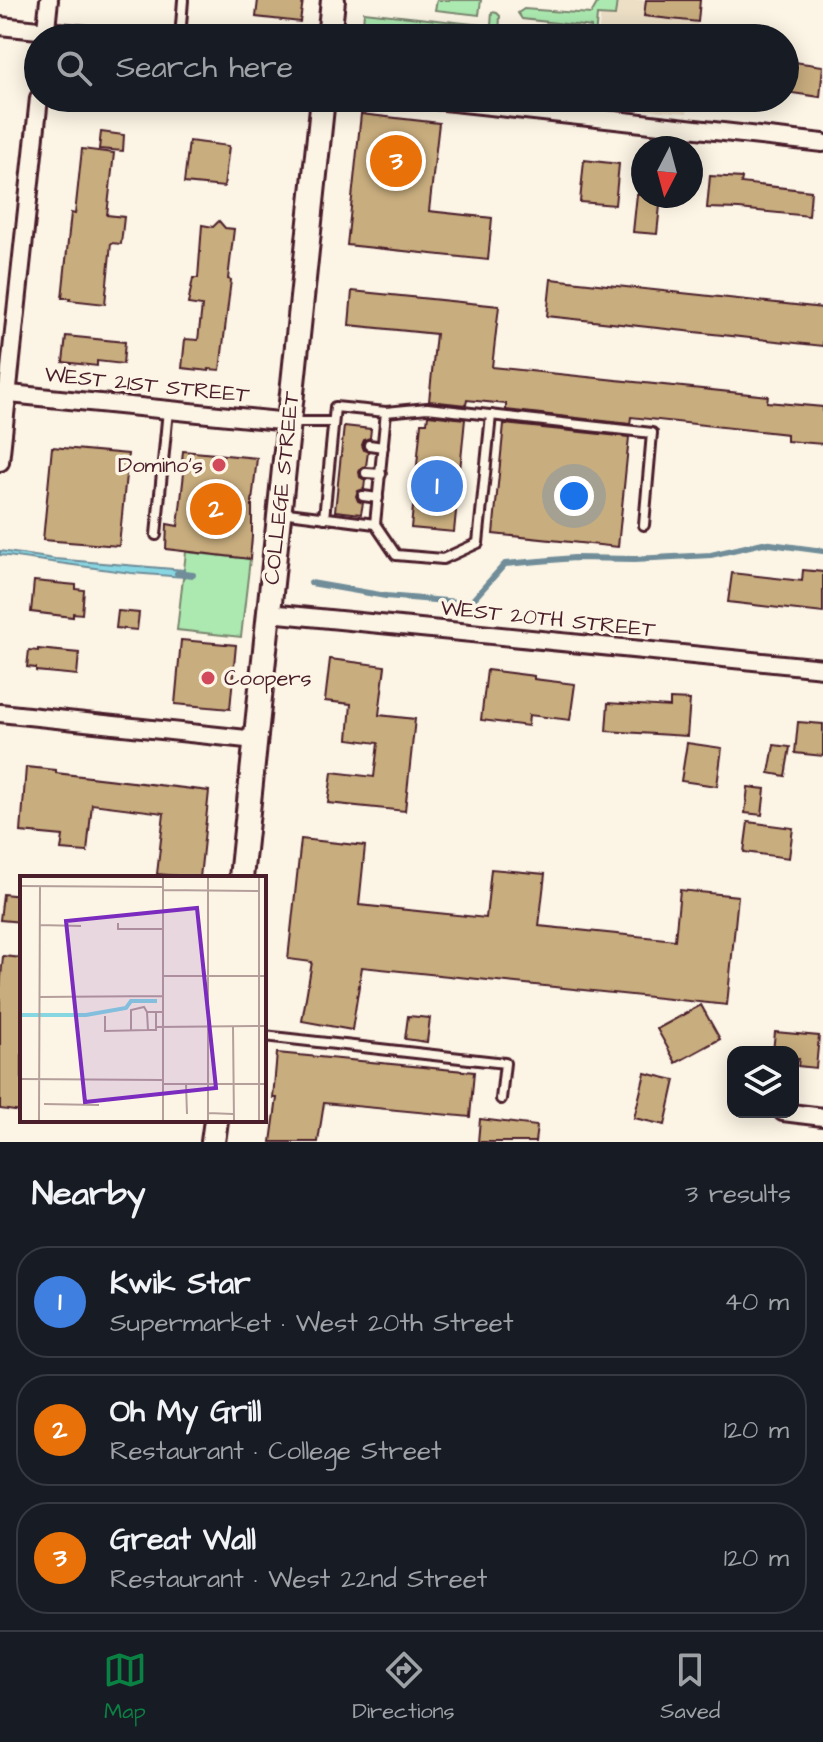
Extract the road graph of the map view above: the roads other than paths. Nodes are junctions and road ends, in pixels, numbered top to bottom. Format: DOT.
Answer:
graph roads {
  1 [pos="49,0"];
  2 [pos="183,0"];
  3 [pos="333,0"];
  4 [pos="47,24"];
  5 [pos="181,24"];
  6 [pos="330,24"];
  7 [pos="0,26"];
  8 [pos="24,30"];
  9 [pos="37,112"];
  10 [pos="322,112"];
  11 [pos="543,112"];
  12 [pos="823,143"];
  13 [pos="4,393"];
  14 [pos="168,410"];
  15 [pos="386,412"];
  16 [pos="491,415"];
  17 [pos="289,422"];
  18 [pos="333,422"];
  19 [pos="331,441"];
  20 [pos="342,442"];
  21 [pos="369,445"];
  22 [pos="383,447"];
  23 [pos="0,462"];
  24 [pos="329,469"];
  25 [pos="339,470"];
  26 [pos="366,473"];
  27 [pos="381,474"];
  28 [pos="363,496"];
  29 [pos="378,498"];
  30 [pos="279,512"];
  31 [pos="324,518"];
  32 [pos="375,524"];
  33 [pos="644,525"];
  34 [pos="156,535"];
  35 [pos="269,613"];
  36 [pos="823,668"];
  37 [pos="0,713"];
  38 [pos="256,740"];
  39 [pos="241,876"];
  40 [pos="266,1036"];
  41 [pos="501,1099"];
  42 [pos="799,1114"];
  43 [pos="823,1117"];
  44 [pos="216,1122"];
  45 [pos="213,1142"];
  1 -- 4 [label="street"];
  2 -- 5 [label="lane"];
  3 -- 6 [label="street"];
  7 -- 8 [label="street"];
  9 -- 13 [label="street"];
  10 -- 17 [label="street, COLLEGE STREET"];
  11 -- 12 [label="street"];
  13 -- 14 [label="street, WEST 21ST STREET"];
  13 -- 23 [label="street"];
  14 -- 17 [label="street, WEST 21ST STREET"];
  14 -- 34 [label="lane"];
  15 -- 16 [label="lane"];
  15 -- 18 [label="lane"];
  15 -- 22 [label="lane"];
  16 -- 32 [label="lane"];
  16 -- 33 [label="lane"];
  17 -- 18 [label="lane"];
  17 -- 30 [label="street, COLLEGE STREET"];
  18 -- 19 [label="lane"];
  19 -- 20 [label="lane"];
  19 -- 24 [label="lane"];
  21 -- 22 [label="lane"];
  22 -- 27 [label="lane"];
  24 -- 25 [label="lane"];
  24 -- 31 [label="lane"];
  26 -- 27 [label="lane"];
  27 -- 29 [label="lane"];
  28 -- 29 [label="lane"];
  29 -- 32 [label="lane"];
  30 -- 31 [label="lane"];
  30 -- 35 [label="street, COLLEGE STREET"];
  31 -- 32 [label="lane"];
  35 -- 36 [label="street, WEST 20TH STREET"];
  35 -- 38 [label="street, COLLEGE STREET"];
  37 -- 38 [label="street"];
  38 -- 39 [label="street, COLLEGE STREET"];
  40 -- 41 [label="lane"];
  42 -- 43 [label="street"];
  44 -- 45 [label="street"];
}
